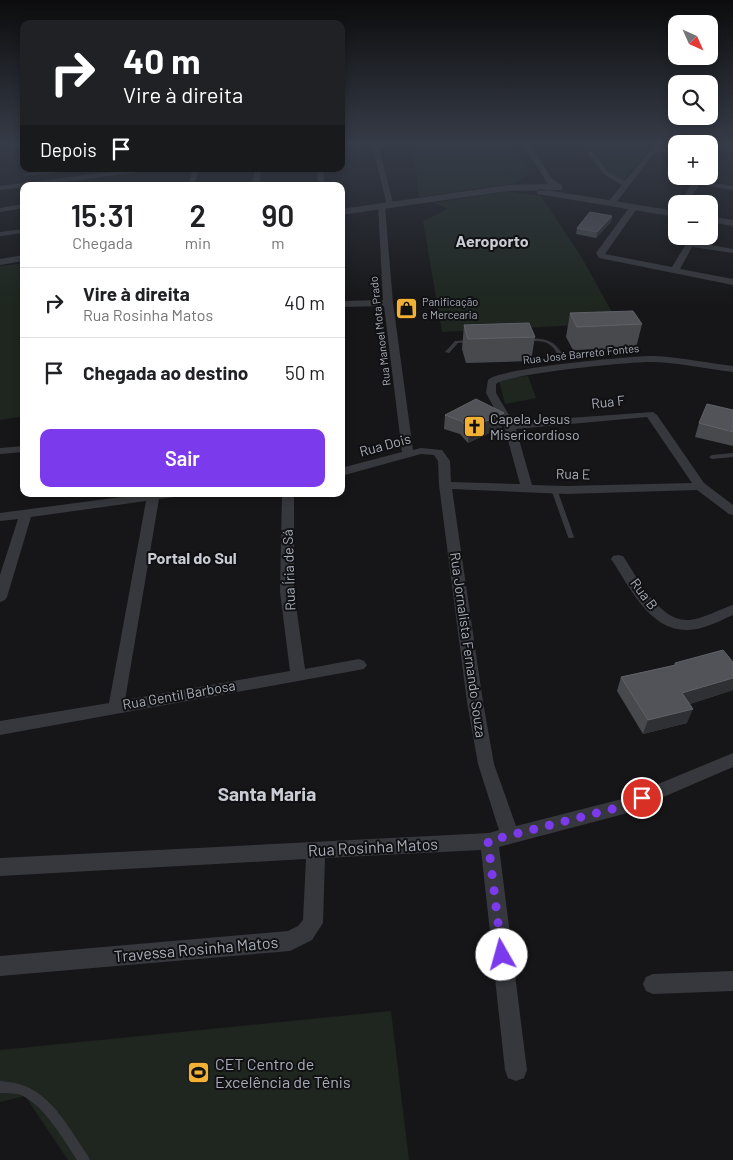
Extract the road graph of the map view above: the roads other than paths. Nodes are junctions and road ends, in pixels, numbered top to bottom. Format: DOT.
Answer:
graph roads {
  1 [pos="385,198"];
  2 [pos="435,198"];
  3 [pos="577,198"];
  4 [pos="615,198"];
  5 [pos="583,199"];
  6 [pos="611,203"];
  7 [pos="386,205"];
  8 [pos="20,207"];
  9 [pos="634,207"];
  10 [pos="0,210"];
  11 [pos="345,211"];
  12 [pos="668,213"];
  13 [pos="718,220"];
  14 [pos="733,223"];
  15 [pos="20,232"];
  16 [pos="0,234"];
  17 [pos="689,245"];
  18 [pos="711,245"];
  19 [pos="733,251"];
  20 [pos="20,259"];
  21 [pos="0,262"];
  22 [pos="674,271"];
  23 [pos="733,282"];
  24 [pos="388,303"];
  25 [pos="345,304"];
  26 [pos="473,340"];
  27 [pos="522,340"];
  28 [pos="447,352"];
  29 [pos="565,363"];
  30 [pos="733,369"];
  31 [pos="493,380"];
  32 [pos="510,426"];
  33 [pos="20,449"];
  34 [pos="0,451"];
  35 [pos="438,452"];
  36 [pos="408,454"];
  37 [pos="733,455"];
  38 [pos="712,457"];
  39 [pos="345,471"];
  40 [pos="445,486"];
  41 [pos="700,486"];
  42 [pos="527,488"];
  43 [pos="554,489"];
  44 [pos="136,497"];
  45 [pos="154,497"];
  46 [pos="288,497"];
  47 [pos="81,500"];
  48 [pos="733,511"];
  49 [pos="25,515"];
  50 [pos="0,517"];
  51 [pos="571,537"];
  52 [pos="618,559"];
  53 [pos="0,597"];
  54 [pos="733,610"];
  55 [pos="359,664"];
  56 [pos="298,675"];
  57 [pos="116,706"];
  58 [pos="0,728"];
  59 [pos="733,760"];
  60 [pos="510,836"];
  61 [pos="488,841"];
  62 [pos="316,850"];
  63 [pos="0,867"];
  64 [pos="0,966"];
  65 [pos="733,981"];
  66 [pos="653,984"];
  67 [pos="516,1070"];
  68 [pos="0,1087"];
  69 [pos="84,1160"];
  1 -- 7 [label="street, Rua Manoel Mota Prado"];
  2 -- 7 [label="street"];
  3 -- 5 [label="street"];
  4 -- 6 [label="street"];
  5 -- 6 [label="street"];
  6 -- 9 [label="street"];
  7 -- 11 [label="street"];
  7 -- 24 [label="street, Rua Manoel Mota Prado"];
  8 -- 10 [label="street"];
  9 -- 12 [label="street"];
  9 -- 22 [label="street"];
  13 -- 14 [label="street"];
  15 -- 16 [label="street"];
  17 -- 22 [label="street"];
  18 -- 19 [label="street"];
  20 -- 21 [label="street"];
  22 -- 23 [label="street"];
  24 -- 25 [label="street"];
  24 -- 36 [label="street, Rua Manoel Mota Prado"];
  26 -- 28 [label="lane"];
  27 -- 29 [label="lane"];
  29 -- 30 [label="street, Rua José Barreto Fontes"];
  29 -- 31 [label="street, Rua José Barreto Fontes"];
  31 -- 32 [label="street"];
  32 -- 41 [label="street, Rua F"];
  32 -- 42 [label="street"];
  33 -- 34 [label="street"];
  35 -- 36 [label="street, Rua Dois"];
  35 -- 40 [label="street, Rua Jornalista Fernando Souza"];
  36 -- 39 [label="street, Rua Dois"];
  37 -- 38 [label="lane"];
  40 -- 42 [label="street, Rua E"];
  40 -- 60 [label="street, Rua Jornalista Fernando Souza"];
  41 -- 43 [label="street, Rua E"];
  41 -- 48 [label="street"];
  42 -- 43 [label="street, Rua E"];
  43 -- 51 [label="lane"];
  44 -- 47 [label="street"];
  45 -- 57 [label="street"];
  46 -- 56 [label="street, Rua Íria de Sá"];
  47 -- 49 [label="street"];
  49 -- 50 [label="street"];
  49 -- 53 [label="street"];
  52 -- 54 [label="street, Rua B"];
  55 -- 56 [label="street, Rua Gentil Barbosa"];
  56 -- 57 [label="street, Rua Gentil Barbosa"];
  57 -- 58 [label="street, Rua Gentil Barbosa"];
  59 -- 60 [label="street, Rua Rosinha Matos"];
  60 -- 61 [label="street, Rua Rosinha Matos"];
  61 -- 62 [label="street, Rua Rosinha Matos"];
  61 -- 67 [label="street"];
  62 -- 63 [label="street, Rua Rosinha Matos"];
  62 -- 64 [label="street, Travessa Rosinha Matos"];
  65 -- 66 [label="street"];
  68 -- 69 [label="lane"];
}
